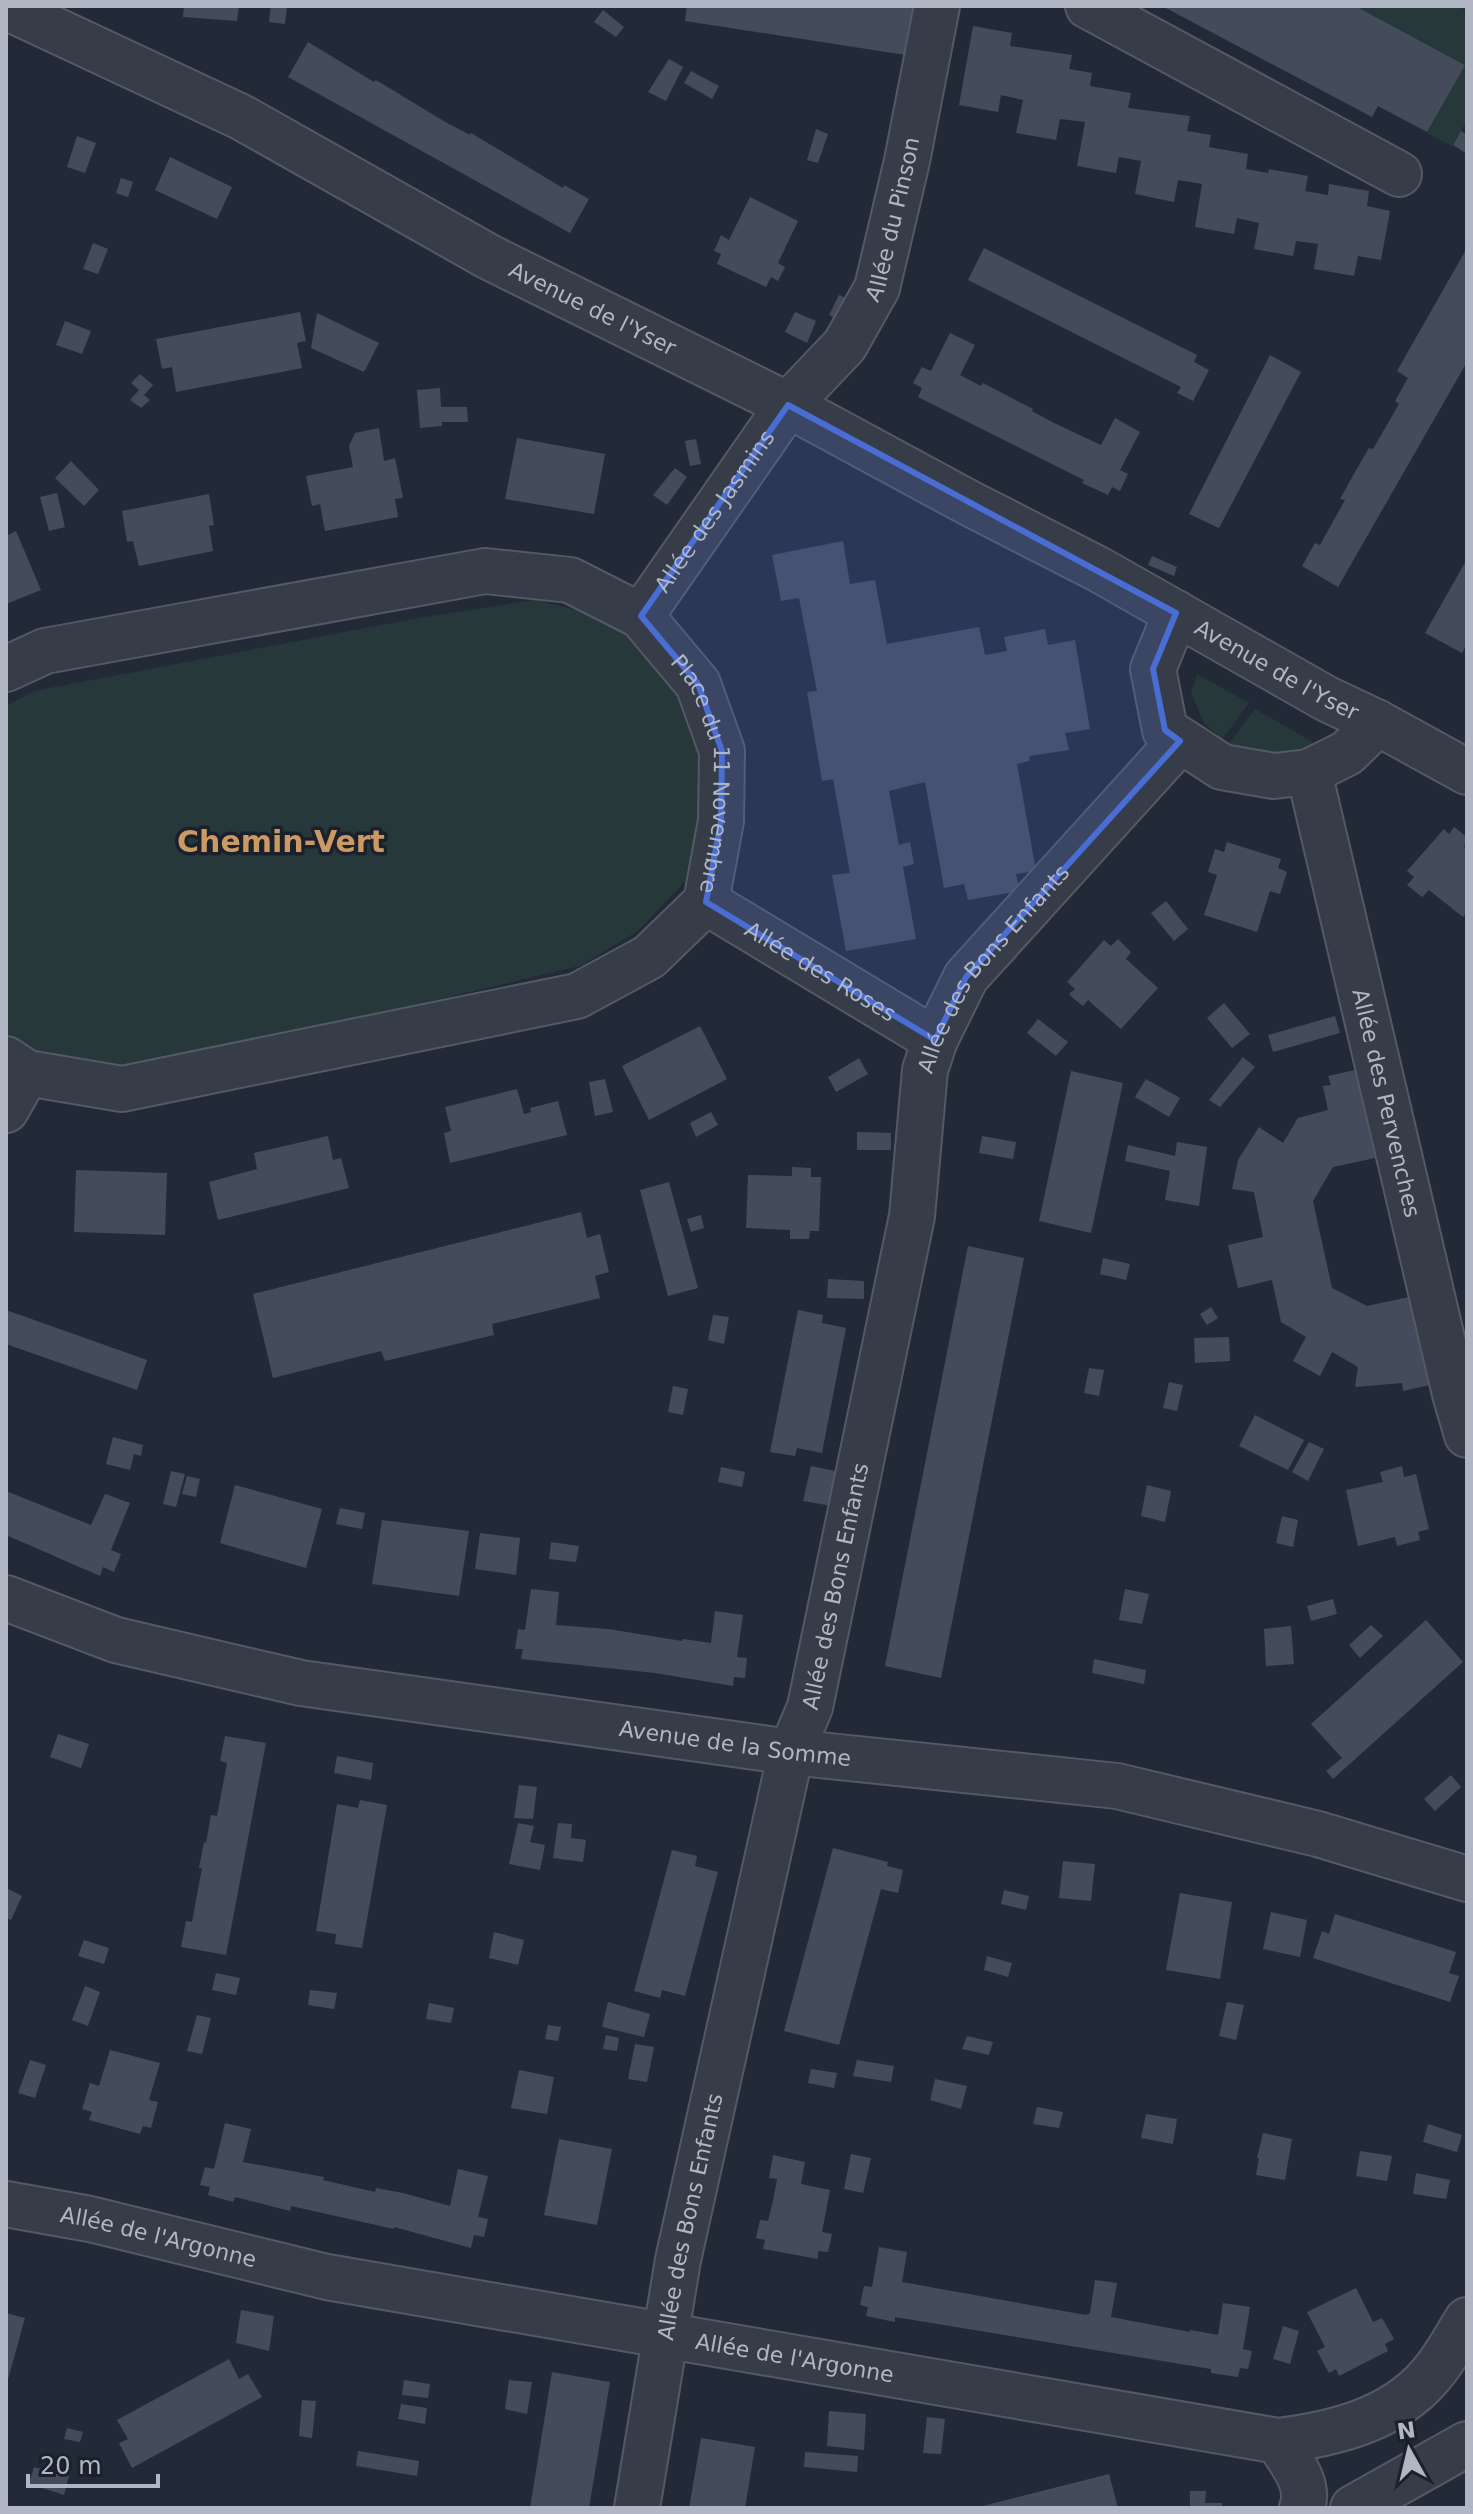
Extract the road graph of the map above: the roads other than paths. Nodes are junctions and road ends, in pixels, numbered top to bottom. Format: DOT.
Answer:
graph roads {
  1 [pos="937,6"];
  2 [pos="1088,6"];
  3 [pos="6,7"];
  4 [pos="1399,174"];
  5 [pos="788,405"];
  6 [pos="1176,613"];
  7 [pos="641,616"];
  8 [pos="6,669"];
  9 [pos="1378,723"];
  10 [pos="1180,741"];
  11 [pos="1309,772"];
  12 [pos="1467,772"];
  13 [pos="706,902"];
  14 [pos="935,1040"];
  15 [pos="13,1081"];
  16 [pos="1467,1435"];
  17 [pos="6,1598"];
  18 [pos="791,1752"];
  19 [pos="1467,1879"];
  20 [pos="6,2204"];
  21 [pos="1467,2320"];
  22 [pos="666,2335"];
  23 [pos="1278,2441"];
  24 [pos="1467,2444"];
  25 [pos="637,2508"];
  26 [pos="1302,2508"];
  27 [pos="1353,2508"];
  1 -- 5 [label="street, Allée du Pinson"];
  2 -- 4 [label="street"];
  3 -- 5 [label="street, Avenue de l'Yser"];
  5 -- 6 [label="street, Avenue de l'Yser"];
  5 -- 7 [label="street, Allée des Jasmins"];
  6 -- 9 [label="street, Avenue de l'Yser"];
  6 -- 10 [label="street, Avenue de l'Yser"];
  7 -- 8 [label="street, Place du 11 Novembre"];
  7 -- 13 [label="street, Place du 11 Novembre"];
  9 -- 11 [label="street, Avenue de l'Yser"];
  9 -- 12 [label="street, Avenue de l'Yser"];
  10 -- 11 [label="street, Avenue de l'Yser"];
  10 -- 14 [label="street, Allée des Bons Enfants"];
  11 -- 16 [label="street, Allée des Pervenches"];
  13 -- 14 [label="street, Allée des Roses"];
  13 -- 15 [label="street, Place du 11 Novembre"];
  14 -- 18 [label="street, Allée des Bons Enfants"];
  17 -- 18 [label="street, Avenue de la Somme"];
  18 -- 19 [label="street, Avenue de la Somme"];
  18 -- 22 [label="street, Allée des Bons Enfants"];
  20 -- 22 [label="street, Allée de l'Argonne"];
  21 -- 23 [label="street, Allée de l'Argonne"];
  22 -- 23 [label="street, Allée de l'Argonne"];
  22 -- 25 [label="street, Allée des Bons Enfants"];
  23 -- 26 [label="street"];
  24 -- 27 [label="street"];
}
